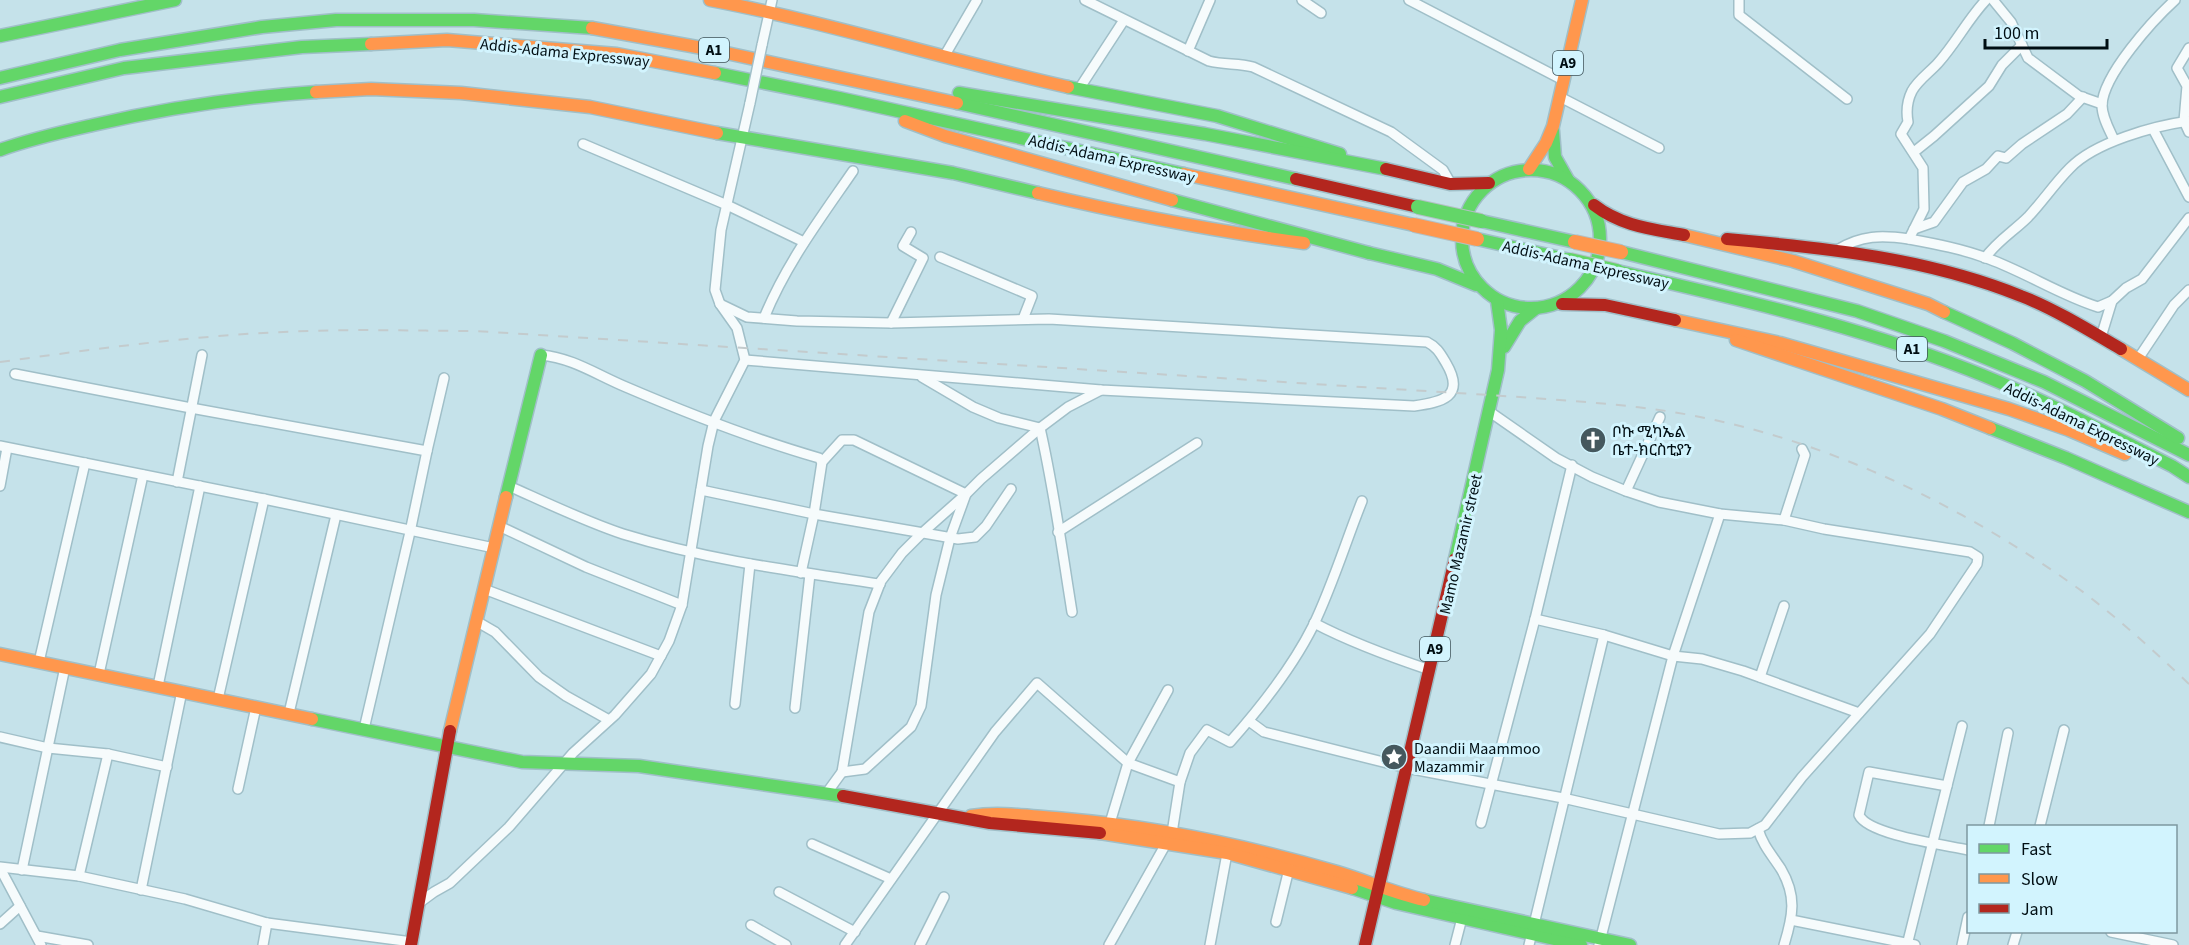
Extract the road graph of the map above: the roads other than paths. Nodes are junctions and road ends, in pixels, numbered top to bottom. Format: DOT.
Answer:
graph roads {
  1 [pos="175,0"];
  2 [pos="710,0"];
  3 [pos="977,0"];
  4 [pos="1085,0"];
  5 [pos="1210,0"];
  6 [pos="1302,0"];
  7 [pos="1409,0"];
  8 [pos="1582,0"];
  9 [pos="1739,0"];
  10 [pos="1986,0"];
  11 [pos="1993,0"];
  12 [pos="2175,0"];
  13 [pos="771,5"];
  14 [pos="1321,13"];
  15 [pos="1124,20"];
  16 [pos="0,36"];
  17 [pos="2022,45"];
  18 [pos="2189,48"];
  19 [pos="1188,51"];
  20 [pos="945,55"];
  21 [pos="0,78"];
  22 [pos="1563,80"];
  23 [pos="860,81"];
  24 [pos="1079,89"];
  25 [pos="0,97"];
  26 [pos="1560,97"];
  27 [pos="2083,97"];
  28 [pos="1847,99"];
  29 [pos="857,102"];
  30 [pos="2102,104"];
  31 [pos="2186,121"];
  32 [pos="1553,126"];
  33 [pos="2153,129"];
  34 [pos="2189,132"];
  35 [pos="741,138"];
  36 [pos="2114,140"];
  37 [pos="583,144"];
  38 [pos="1659,148"];
  39 [pos="0,150"];
  40 [pos="1914,152"];
  41 [pos="1386,169"];
  42 [pos="1529,169"];
  43 [pos="853,171"];
  44 [pos="1570,182"];
  45 [pos="1491,183"];
  46 [pos="1451,184"];
  47 [pos="2189,197"];
  48 [pos="1588,200"];
  49 [pos="727,205"];
  50 [pos="2189,218"];
  51 [pos="1914,229"];
  52 [pos="911,232"];
  53 [pos="1684,235"];
  54 [pos="1909,239"];
  55 [pos="804,242"];
  56 [pos="1837,250"];
  57 [pos="1369,252"];
  58 [pos="940,256"];
  59 [pos="1984,258"];
  60 [pos="1480,288"];
  61 [pos="2189,290"];
  62 [pos="1497,301"];
  63 [pos="2112,301"];
  64 [pos="720,304"];
  65 [pos="1551,306"];
  66 [pos="1534,309"];
  67 [pos="765,318"];
  68 [pos="1023,320"];
  69 [pos="1675,320"];
  70 [pos="891,323"];
  71 [pos="2101,337"];
  72 [pos="1502,352"];
  73 [pos="202,355"];
  74 [pos="541,355"];
  75 [pos="2138,359"];
  76 [pos="745,360"];
  77 [pos="15,374"];
  78 [pos="917,375"];
  79 [pos="444,378"];
  80 [pos="1101,390"];
  81 [pos="2189,390"];
  82 [pos="191,408"];
  83 [pos="1490,412"];
  84 [pos="1660,417"];
  85 [pos="714,422"];
  86 [pos="1040,428"];
  87 [pos="1197,443"];
  88 [pos="2189,446"];
  89 [pos="4,447"];
  90 [pos="1802,448"];
  91 [pos="427,451"];
  92 [pos="2189,455"];
  93 [pos="822,462"];
  94 [pos="85,463"];
  95 [pos="1572,465"];
  96 [pos="143,475"];
  97 [pos="2189,477"];
  98 [pos="177,482"];
  99 [pos="0,486"];
  100 [pos="200,486"];
  101 [pos="509,486"];
  102 [pos="2189,487"];
  103 [pos="1011,489"];
  104 [pos="701,490"];
  105 [pos="1626,491"];
  106 [pos="966,494"];
  107 [pos="264,499"];
  108 [pos="1362,501"];
  109 [pos="2189,512"];
  110 [pos="814,514"];
  111 [pos="1720,514"];
  112 [pos="336,515"];
  113 [pos="1784,520"];
  114 [pos="500,526"];
  115 [pos="410,532"];
  116 [pos="1058,532"];
  117 [pos="921,534"];
  118 [pos="950,538"];
  119 [pos="494,548"];
  120 [pos="691,553"];
  121 [pos="750,564"];
  122 [pos="805,573"];
  123 [pos="880,584"];
  124 [pos="484,589"];
  125 [pos="682,605"];
  126 [pos="1784,606"];
  127 [pos="1072,612"];
  128 [pos="1535,618"];
  129 [pos="476,621"];
  130 [pos="1314,623"];
  131 [pos="1605,635"];
  132 [pos="0,654"];
  133 [pos="661,656"];
  134 [pos="1673,656"];
  135 [pos="39,662"];
  136 [pos="65,667"];
  137 [pos="1430,670"];
  138 [pos="99,674"];
  139 [pos="1760,677"];
  140 [pos="158,687"];
  141 [pos="1168,690"];
  142 [pos="182,691"];
  143 [pos="218,699"];
  144 [pos="735,704"];
  145 [pos="256,707"];
  146 [pos="795,708"];
  147 [pos="289,713"];
  148 [pos="1859,713"];
  149 [pos="609,720"];
  150 [pos="1249,721"];
  151 [pos="1962,726"];
  152 [pos="364,729"];
  153 [pos="2064,730"];
  154 [pos="2008,733"];
  155 [pos="0,737"];
  156 [pos="446,746"];
  157 [pos="48,748"];
  158 [pos="108,754"];
  159 [pos="564,763"];
  160 [pos="1128,763"];
  161 [pos="166,767"];
  162 [pos="1407,768"];
  163 [pos="842,772"];
  164 [pos="1180,782"];
  165 [pos="1490,784"];
  166 [pos="1947,786"];
  167 [pos="238,789"];
  168 [pos="826,794"];
  169 [pos="1563,798"];
  170 [pos="939,813"];
  171 [pos="1631,814"];
  172 [pos="964,817"];
  173 [pos="1110,823"];
  174 [pos="1481,824"];
  175 [pos="1989,825"];
  176 [pos="2040,825"];
  177 [pos="1758,829"];
  178 [pos="1169,838"];
  179 [pos="1933,843"];
  180 [pos="812,844"];
  181 [pos="1228,848"];
  182 [pos="1967,850"];
  183 [pos="1291,865"];
  184 [pos="0,868"];
  185 [pos="22,870"];
  186 [pos="79,876"];
  187 [pos="891,879"];
  188 [pos="141,890"];
  189 [pos="1377,891"];
  190 [pos="778,892"];
  191 [pos="944,897"];
  192 [pos="419,903"];
  193 [pos="20,906"];
  194 [pos="1463,914"];
  195 [pos="1791,920"];
  196 [pos="1276,922"];
  197 [pos="1967,922"];
  198 [pos="267,923"];
  199 [pos="0,924"];
  200 [pos="751,925"];
  201 [pos="855,932"];
  202 [pos="2117,933"];
  203 [pos="1531,934"];
  204 [pos="2150,939"];
  205 [pos="39,941"];
  206 [pos="1599,942"];
  207 [pos="412,944"];
  208 [pos="88,945"];
  209 [pos="263,945"];
  210 [pos="786,945"];
  211 [pos="845,945"];
  212 [pos="920,945"];
  213 [pos="1109,945"];
  214 [pos="1210,945"];
  215 [pos="1365,945"];
  216 [pos="1455,945"];
  217 [pos="1581,945"];
  218 [pos="1630,945"];
  219 [pos="1784,945"];
  220 [pos="1910,945"];
  221 [pos="1962,945"];
  222 [pos="2173,945"];
  1 -- 16 [label="main road"];
  2 -- 13 [label="main road"];
  3 -- 20 [label="street"];
  4 -- 15 [label="street"];
  5 -- 19 [label="street"];
  6 -- 14 [label="street"];
  7 -- 22 [label="street"];
  8 -- 22 [label="main road, A9"];
  9 -- 28 [label="street"];
  10 -- 40 [label="street"];
  11 -- 17 [label="street"];
  12 -- 30 [label="street"];
  13 -- 20 [label="main road"];
  13 -- 35 [label="street, bridge"];
  15 -- 19 [label="street"];
  15 -- 24 [label="street"];
  17 -- 27 [label="street"];
  17 -- 40 [label="street"];
  18 -- 31 [label="street"];
  19 -- 46 [label="street"];
  20 -- 24 [label="main road"];
  21 -- 23 [label="main road, Addis-Adama Expressway / A1"];
  22 -- 26 [label="main road, A9"];
  23 -- 41 [label="main road"];
  23 -- 92 [label="main road, Addis-Adama Expressway / A1, bridge"];
  24 -- 41 [label="main road"];
  25 -- 29 [label="main road, Addis-Adama Expressway / A1"];
  26 -- 32 [label="main road, A9"];
  26 -- 38 [label="street"];
  27 -- 30 [label="street"];
  27 -- 51 [label="street"];
  29 -- 57 [label="main road"];
  29 -- 97 [label="main road, Addis-Adama Expressway / A1, bridge"];
  30 -- 36 [label="street"];
  31 -- 33 [label="street"];
  31 -- 34 [label="street"];
  32 -- 42 [label="main road, A9"];
  32 -- 44 [label="main road, A9"];
  33 -- 36 [label="street"];
  33 -- 47 [label="street"];
  35 -- 39 [label="main road"];
  35 -- 49 [label="street"];
  35 -- 57 [label="main road"];
  36 -- 59 [label="street"];
  37 -- 49 [label="street"];
  40 -- 51 [label="street"];
  41 -- 46 [label="main road"];
  42 -- 44 [label="main road"];
  42 -- 45 [label="main road"];
  43 -- 55 [label="street"];
  44 -- 48 [label="main road"];
  45 -- 46 [label="main road"];
  45 -- 60 [label="main road"];
  48 -- 53 [label="main road"];
  48 -- 65 [label="main road"];
  49 -- 55 [label="street"];
  49 -- 64 [label="street"];
  50 -- 63 [label="street"];
  51 -- 54 [label="street"];
  52 -- 70 [label="street"];
  53 -- 56 [label="main road"];
  53 -- 88 [label="main road"];
  54 -- 56 [label="street"];
  54 -- 59 [label="street"];
  55 -- 67 [label="street"];
  56 -- 71 [label="main road"];
  57 -- 60 [label="main road"];
  58 -- 68 [label="street"];
  59 -- 63 [label="street"];
  60 -- 62 [label="main road"];
  61 -- 75 [label="street"];
  62 -- 66 [label="main road"];
  62 -- 72 [label="main road, A9"];
  63 -- 71 [label="street"];
  64 -- 67 [label="street"];
  64 -- 76 [label="street"];
  65 -- 66 [label="main road"];
  65 -- 69 [label="main road"];
  66 -- 72 [label="main road, A9"];
  67 -- 70 [label="street"];
  68 -- 70 [label="street"];
  68 -- 80 [label="street"];
  69 -- 102 [label="main road"];
  69 -- 109 [label="main road"];
  71 -- 75 [label="main road"];
  72 -- 83 [label="main road, Mamo Mazamir street / A9"];
  73 -- 82 [label="street"];
  74 -- 85 [label="street"];
  74 -- 101 [label="main road"];
  75 -- 81 [label="main road"];
  76 -- 78 [label="street"];
  76 -- 85 [label="street"];
  77 -- 82 [label="street"];
  78 -- 80 [label="street"];
  78 -- 86 [label="street"];
  79 -- 91 [label="street"];
  80 -- 86 [label="street"];
  82 -- 91 [label="street"];
  82 -- 98 [label="street"];
  83 -- 95 [label="street"];
  83 -- 137 [label="main road, Mamo Mazamir street / A9"];
  84 -- 105 [label="street"];
  85 -- 93 [label="street"];
  85 -- 104 [label="street"];
  86 -- 106 [label="street"];
  86 -- 116 [label="street"];
  87 -- 116 [label="street"];
  89 -- 94 [label="street"];
  89 -- 99 [label="street"];
  90 -- 113 [label="street"];
  91 -- 115 [label="street"];
  93 -- 106 [label="street"];
  93 -- 110 [label="street"];
  94 -- 96 [label="street"];
  94 -- 135 [label="street"];
  95 -- 105 [label="street"];
  95 -- 128 [label="street"];
  96 -- 98 [label="street"];
  96 -- 138 [label="street"];
  98 -- 100 [label="street"];
  100 -- 107 [label="street"];
  100 -- 140 [label="street"];
  101 -- 114 [label="main road"];
  101 -- 120 [label="street"];
  103 -- 118 [label="street"];
  104 -- 110 [label="street"];
  104 -- 120 [label="street"];
  105 -- 111 [label="street"];
  106 -- 117 [label="street"];
  106 -- 118 [label="street"];
  107 -- 112 [label="street"];
  107 -- 143 [label="street"];
  108 -- 130 [label="street"];
  110 -- 117 [label="street"];
  110 -- 122 [label="street"];
  111 -- 113 [label="street"];
  111 -- 134 [label="street"];
  112 -- 115 [label="street"];
  112 -- 147 [label="street"];
  113 -- 148 [label="street"];
  114 -- 119 [label="main road"];
  114 -- 125 [label="street"];
  115 -- 119 [label="street"];
  115 -- 152 [label="street"];
  116 -- 127 [label="street"];
  117 -- 118 [label="street"];
  117 -- 123 [label="street"];
  118 -- 163 [label="street"];
  119 -- 124 [label="main road"];
  120 -- 121 [label="street"];
  120 -- 125 [label="street"];
  121 -- 122 [label="street"];
  121 -- 144 [label="street"];
  122 -- 123 [label="street"];
  122 -- 146 [label="street"];
  123 -- 163 [label="street"];
  124 -- 129 [label="main road"];
  124 -- 133 [label="street"];
  125 -- 133 [label="street"];
  126 -- 139 [label="street"];
  128 -- 131 [label="street"];
  128 -- 165 [label="street"];
  129 -- 149 [label="street"];
  129 -- 156 [label="main road"];
  130 -- 137 [label="street"];
  130 -- 150 [label="street"];
  131 -- 134 [label="street"];
  131 -- 169 [label="street"];
  132 -- 135 [label="main road"];
  133 -- 149 [label="street"];
  134 -- 139 [label="street"];
  134 -- 171 [label="street"];
  135 -- 136 [label="main road"];
  136 -- 138 [label="main road"];
  136 -- 157 [label="street"];
  137 -- 162 [label="main road, Mamo Mazamir street / A9"];
  138 -- 140 [label="main road"];
  139 -- 148 [label="street"];
  140 -- 142 [label="main road"];
  141 -- 160 [label="street"];
  142 -- 143 [label="main road"];
  142 -- 161 [label="street"];
  143 -- 145 [label="main road"];
  145 -- 147 [label="main road"];
  145 -- 167 [label="street"];
  147 -- 152 [label="main road"];
  148 -- 177 [label="street"];
  149 -- 159 [label="street"];
  150 -- 162 [label="street"];
  150 -- 164 [label="street"];
  151 -- 166 [label="street"];
  152 -- 156 [label="main road"];
  153 -- 176 [label="street"];
  154 -- 175 [label="street"];
  155 -- 157 [label="street"];
  156 -- 159 [label="main road"];
  156 -- 192 [label="main road"];
  157 -- 158 [label="street"];
  157 -- 185 [label="street"];
  158 -- 161 [label="street"];
  158 -- 186 [label="street"];
  159 -- 168 [label="main road"];
  159 -- 192 [label="street"];
  160 -- 164 [label="street"];
  160 -- 170 [label="street"];
  160 -- 173 [label="street"];
  161 -- 188 [label="street"];
  162 -- 165 [label="street"];
  162 -- 189 [label="main road, Mamo Mazamir street / A9"];
  163 -- 168 [label="street"];
  164 -- 178 [label="street"];
  165 -- 169 [label="street"];
  165 -- 174 [label="street"];
  166 -- 179 [label="street"];
  166 -- 179 [label="street"];
  168 -- 170 [label="main road"];
  169 -- 171 [label="street"];
  169 -- 203 [label="street"];
  170 -- 172 [label="main road"];
  170 -- 187 [label="street"];
  171 -- 177 [label="street"];
  171 -- 206 [label="street"];
  172 -- 173 [label="main road"];
  172 -- 178 [label="main road"];
  173 -- 178 [label="main road"];
  177 -- 195 [label="street"];
  178 -- 181 [label="main road"];
  178 -- 213 [label="street"];
  179 -- 182 [label="street"];
  179 -- 220 [label="street"];
  180 -- 187 [label="street"];
  181 -- 183 [label="main road"];
  181 -- 214 [label="street"];
  183 -- 189 [label="main road"];
  183 -- 196 [label="street"];
  184 -- 185 [label="street"];
  184 -- 193 [label="street"];
  185 -- 186 [label="street"];
  186 -- 188 [label="street"];
  187 -- 201 [label="street"];
  188 -- 198 [label="street"];
  189 -- 194 [label="main road"];
  189 -- 215 [label="main road, Mamo Mazamir street / A9"];
  190 -- 201 [label="street"];
  191 -- 212 [label="street"];
  192 -- 207 [label="main road"];
  193 -- 199 [label="street"];
  193 -- 205 [label="street"];
  194 -- 203 [label="main road"];
  194 -- 216 [label="street"];
  195 -- 219 [label="street"];
  195 -- 220 [label="street"];
  197 -- 221 [label="street"];
  198 -- 207 [label="street"];
  198 -- 209 [label="street"];
  200 -- 210 [label="street"];
  201 -- 211 [label="street"];
  202 -- 204 [label="street"];
  203 -- 206 [label="main road"];
  203 -- 217 [label="main road"];
  204 -- 222 [label="street"];
  205 -- 208 [label="street"];
  206 -- 218 [label="main road"];
}
